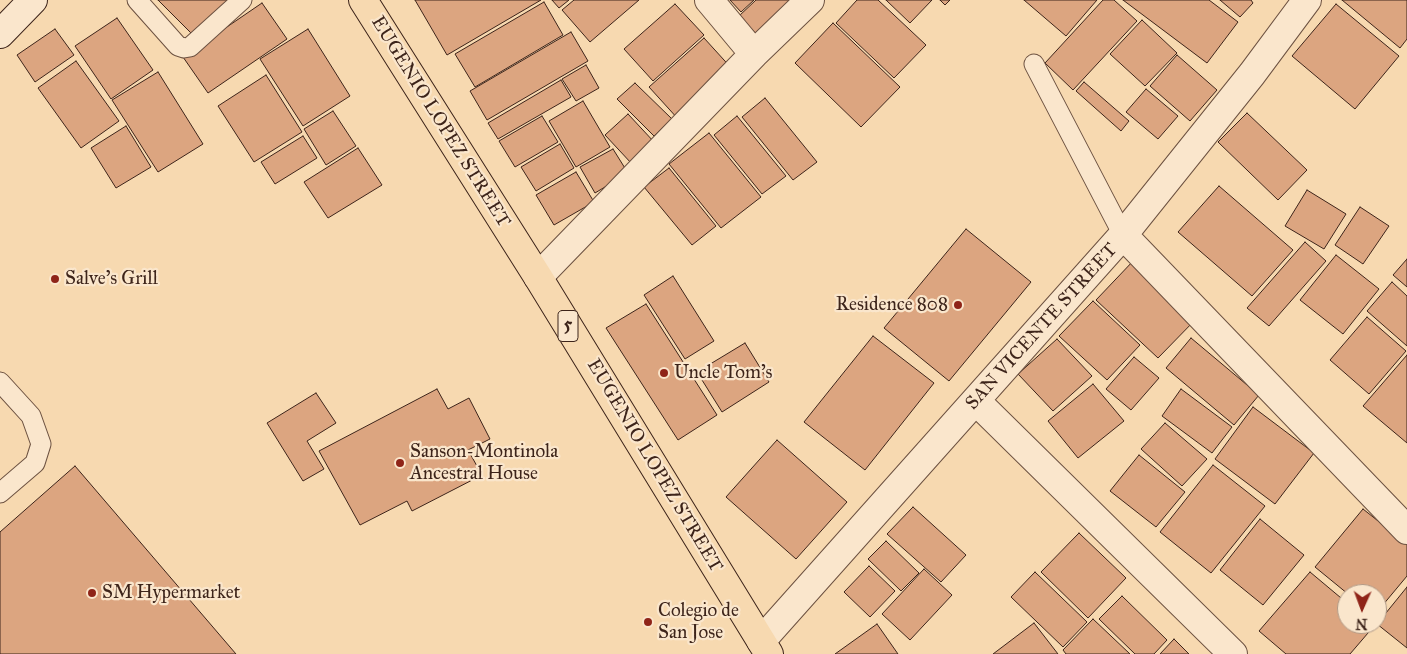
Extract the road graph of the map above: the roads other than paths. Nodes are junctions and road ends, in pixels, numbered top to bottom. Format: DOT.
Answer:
graph roads {
  1 [pos="33,0"];
  2 [pos="137,0"];
  3 [pos="242,0"];
  4 [pos="363,0"];
  5 [pos="709,0"];
  6 [pos="810,0"];
  7 [pos="1307,0"];
  8 [pos="0,34"];
  9 [pos="754,54"];
  10 [pos="1034,64"];
  11 [pos="1123,235"];
  12 [pos="538,277"];
  13 [pos="0,382"];
  14 [pos="976,401"];
  15 [pos="0,493"];
  16 [pos="1407,530"];
  17 [pos="765,648"];
  18 [pos="1233,654"];
  1 -- 8 [label="street"];
  2 -- 3 [label="lane"];
  4 -- 12 [label="main road, EUGENIO LOPEZ STREET / 5"];
  5 -- 9 [label="street"];
  6 -- 9 [label="street"];
  7 -- 11 [label="street, SAN VICENTE STREET"];
  9 -- 12 [label="street"];
  10 -- 11 [label="lane"];
  11 -- 14 [label="street, SAN VICENTE STREET"];
  11 -- 16 [label="street"];
  12 -- 17 [label="main road, EUGENIO LOPEZ STREET / 5"];
  13 -- 15 [label="lane"];
  14 -- 17 [label="street, SAN VICENTE STREET"];
  14 -- 18 [label="street"];
}
